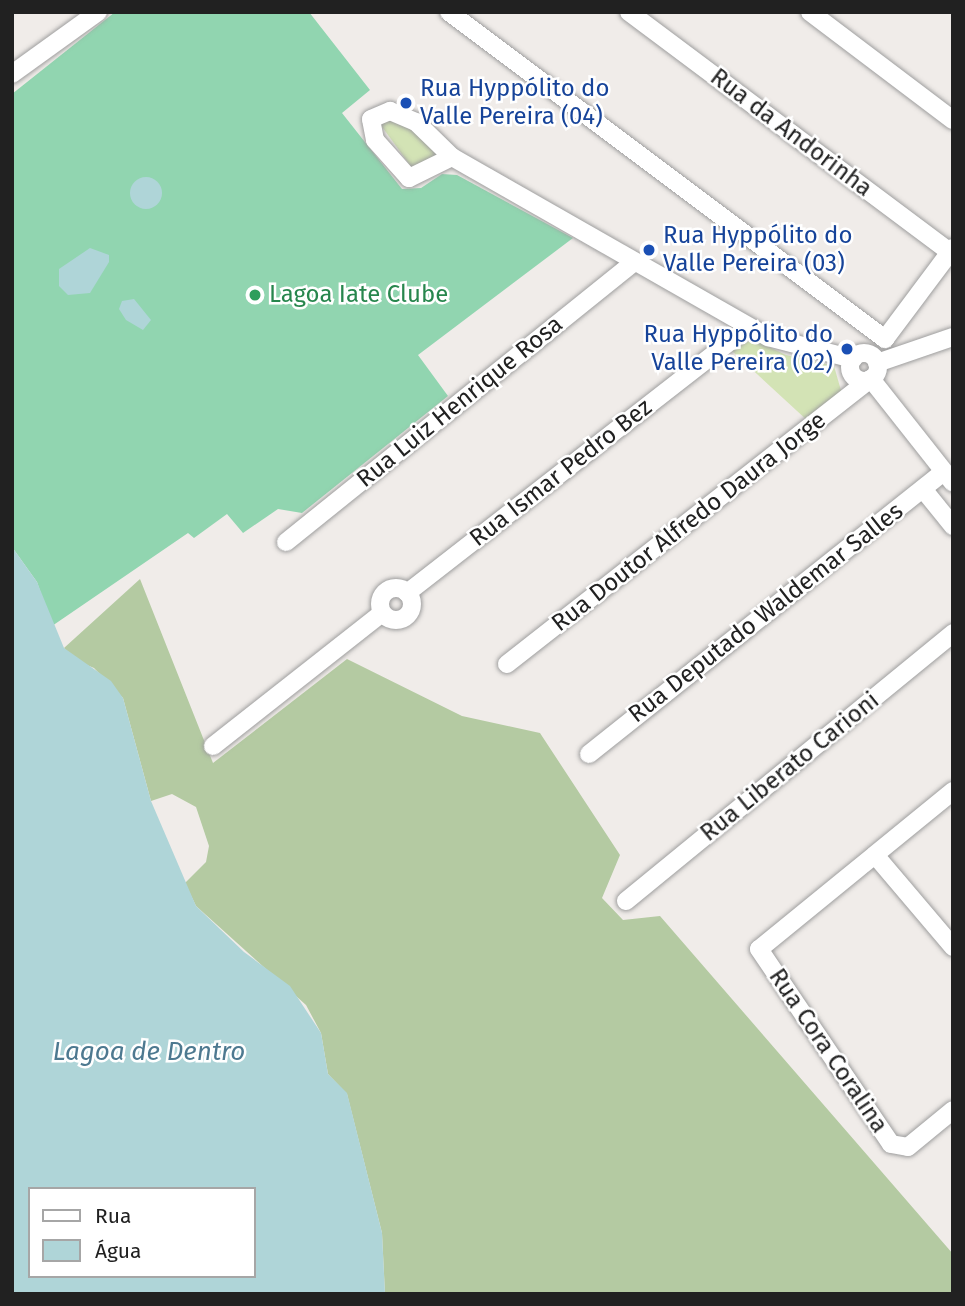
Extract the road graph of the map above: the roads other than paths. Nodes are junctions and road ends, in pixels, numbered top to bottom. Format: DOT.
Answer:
graph roads {
  1 [pos="97,12"];
  2 [pos="449,12"];
  3 [pos="629,12"];
  4 [pos="810,12"];
  5 [pos="12,74"];
  6 [pos="953,120"];
  7 [pos="452,157"];
  8 [pos="952,252"];
  9 [pos="634,262"];
  10 [pos="749,327"];
  11 [pos="953,337"];
  12 [pos="874,371"];
  13 [pos="948,477"];
  14 [pos="923,489"];
  15 [pos="953,526"];
  16 [pos="286,542"];
  17 [pos="953,633"];
  18 [pos="507,664"];
  19 [pos="213,746"];
  20 [pos="589,754"];
  21 [pos="953,791"];
  22 [pos="875,855"];
  23 [pos="626,901"];
  24 [pos="953,947"];
  25 [pos="953,1111"];
  1 -- 5 [label="street"];
  2 -- 8 [label="street"];
  3 -- 8 [label="street, Rua da Andorinha"];
  4 -- 6 [label="street"];
  7 -- 7 [label="street"];
  7 -- 9 [label="street"];
  9 -- 10 [label="street"];
  9 -- 16 [label="street, Rua Luiz Henrique Rosa"];
  10 -- 12 [label="street"];
  10 -- 19 [label="street, Rua Ismar Pedro Bez"];
  11 -- 12 [label="street, Rua Doutor Alfredo Daura Jorge"];
  12 -- 13 [label="street"];
  12 -- 18 [label="street, Rua Doutor Alfredo Daura Jorge"];
  13 -- 14 [label="street, Rua Deputado Waldemar Salles"];
  14 -- 15 [label="street"];
  14 -- 20 [label="street, Rua Deputado Waldemar Salles"];
  17 -- 23 [label="street, Rua Liberato Carioni"];
  21 -- 22 [label="street"];
  22 -- 24 [label="street"];
  22 -- 25 [label="street, Rua Cora Coralina"];
}
